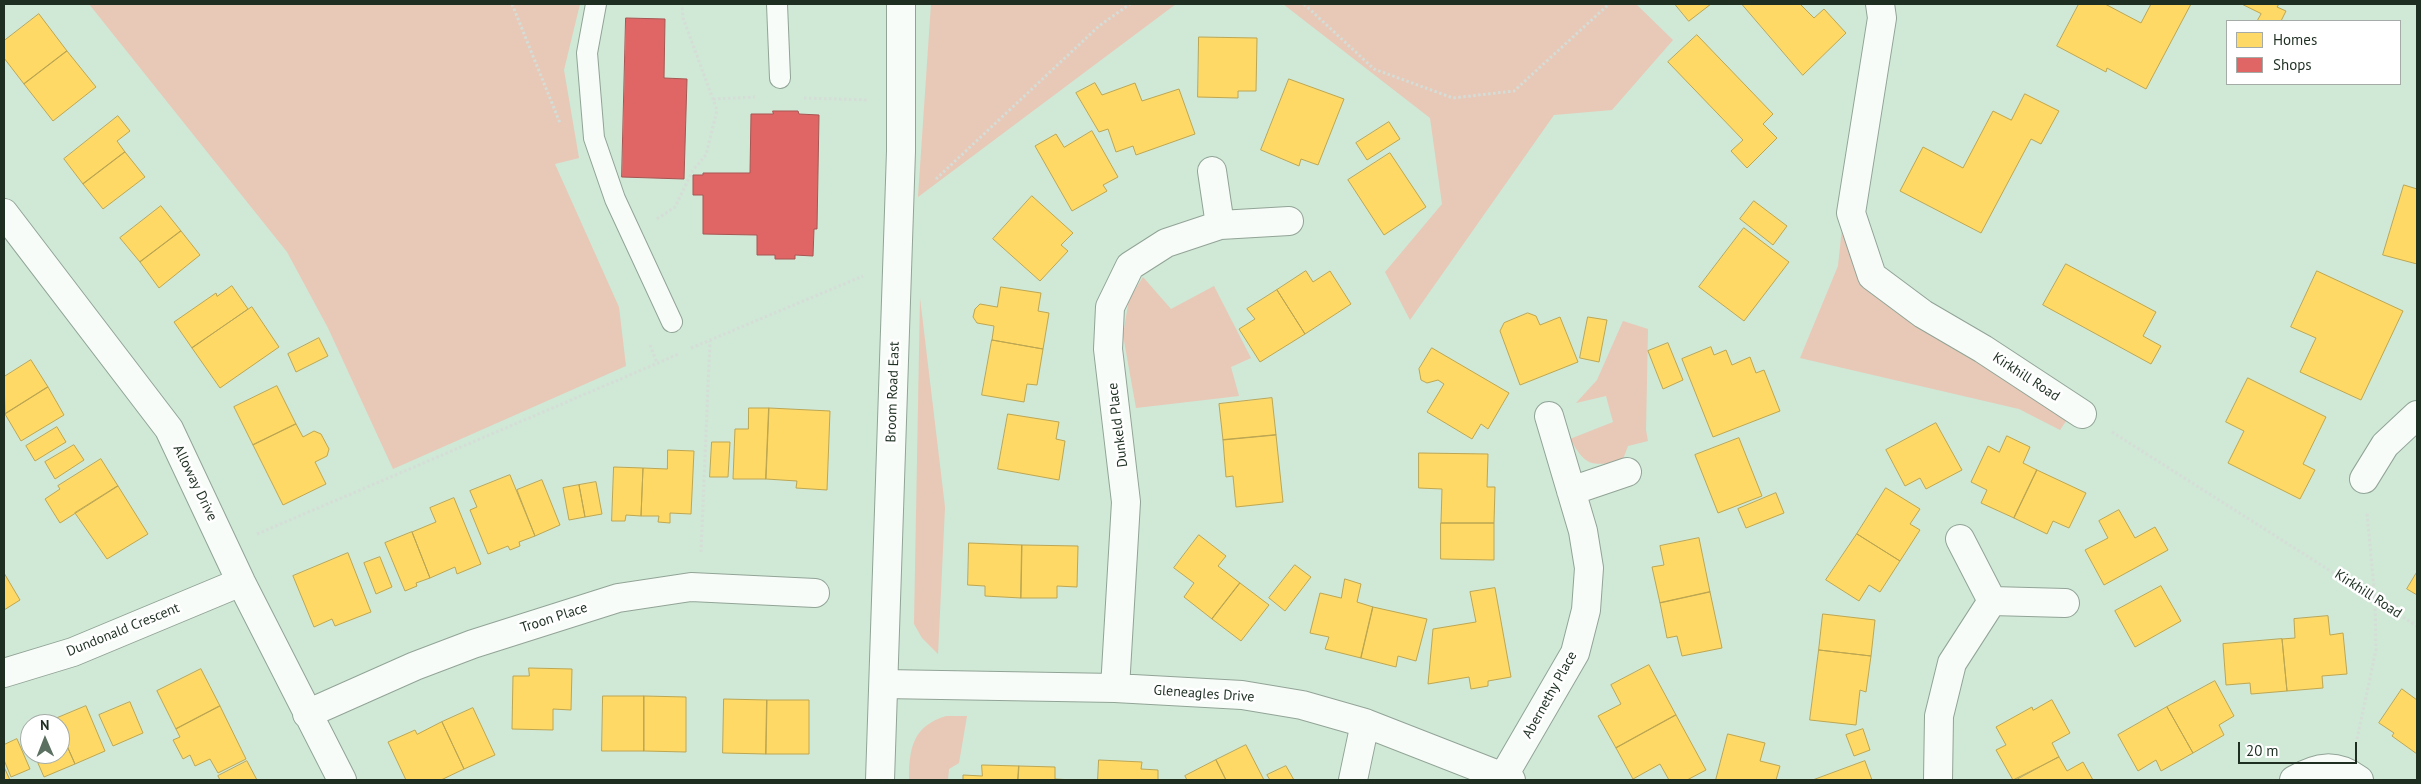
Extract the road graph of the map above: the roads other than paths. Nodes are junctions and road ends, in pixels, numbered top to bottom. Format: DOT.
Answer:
graph roads {
  1 [pos="596,4"];
  2 [pos="777,4"];
  3 [pos="901,4"];
  4 [pos="1880,4"];
  5 [pos="780,78"];
  6 [pos="1212,171"];
  7 [pos="4,212"];
  8 [pos="1289,221"];
  9 [pos="1220,225"];
  10 [pos="672,322"];
  11 [pos="2082,414"];
  12 [pos="2417,414"];
  13 [pos="1549,416"];
  14 [pos="1627,472"];
  15 [pos="2364,479"];
  16 [pos="1571,491"];
  17 [pos="1960,539"];
  18 [pos="241,582"];
  19 [pos="815,593"];
  20 [pos="1992,601"];
  21 [pos="2065,603"];
  22 [pos="4,674"];
  23 [pos="884,684"];
  24 [pos="1115,688"];
  25 [pos="307,714"];
  26 [pos="1365,723"];
  27 [pos="2355,777"];
  28 [pos="1507,779"];
  29 [pos="342,780"];
  30 [pos="880,780"];
  31 [pos="1354,780"];
  32 [pos="1938,780"];
  33 [pos="2294,780"];
  1 -- 10 [label="lane"];
  2 -- 5 [label="lane"];
  3 -- 23 [label="street, Broom Road East"];
  4 -- 11 [label="street, Kirkhill Road"];
  6 -- 9 [label="street"];
  7 -- 18 [label="street, Alloway Drive"];
  8 -- 9 [label="street, Dunkeld Place"];
  9 -- 24 [label="street, Dunkeld Place"];
  12 -- 15 [label="street"];
  13 -- 16 [label="street, Abernethy Place"];
  14 -- 16 [label="street"];
  16 -- 28 [label="street, Abernethy Place"];
  17 -- 20 [label="street"];
  18 -- 22 [label="street, Dundonald Crescent"];
  18 -- 25 [label="street, Alloway Drive"];
  19 -- 25 [label="street, Troon Place"];
  20 -- 21 [label="street"];
  20 -- 32 [label="street"];
  23 -- 24 [label="street, Gleneagles Drive"];
  23 -- 30 [label="street, Broom Road East"];
  24 -- 26 [label="street, Gleneagles Drive"];
  25 -- 29 [label="street, Alloway Drive"];
  26 -- 28 [label="street, Gleneagles Drive"];
  26 -- 31 [label="street"];
  27 -- 33 [label="street"];
}
